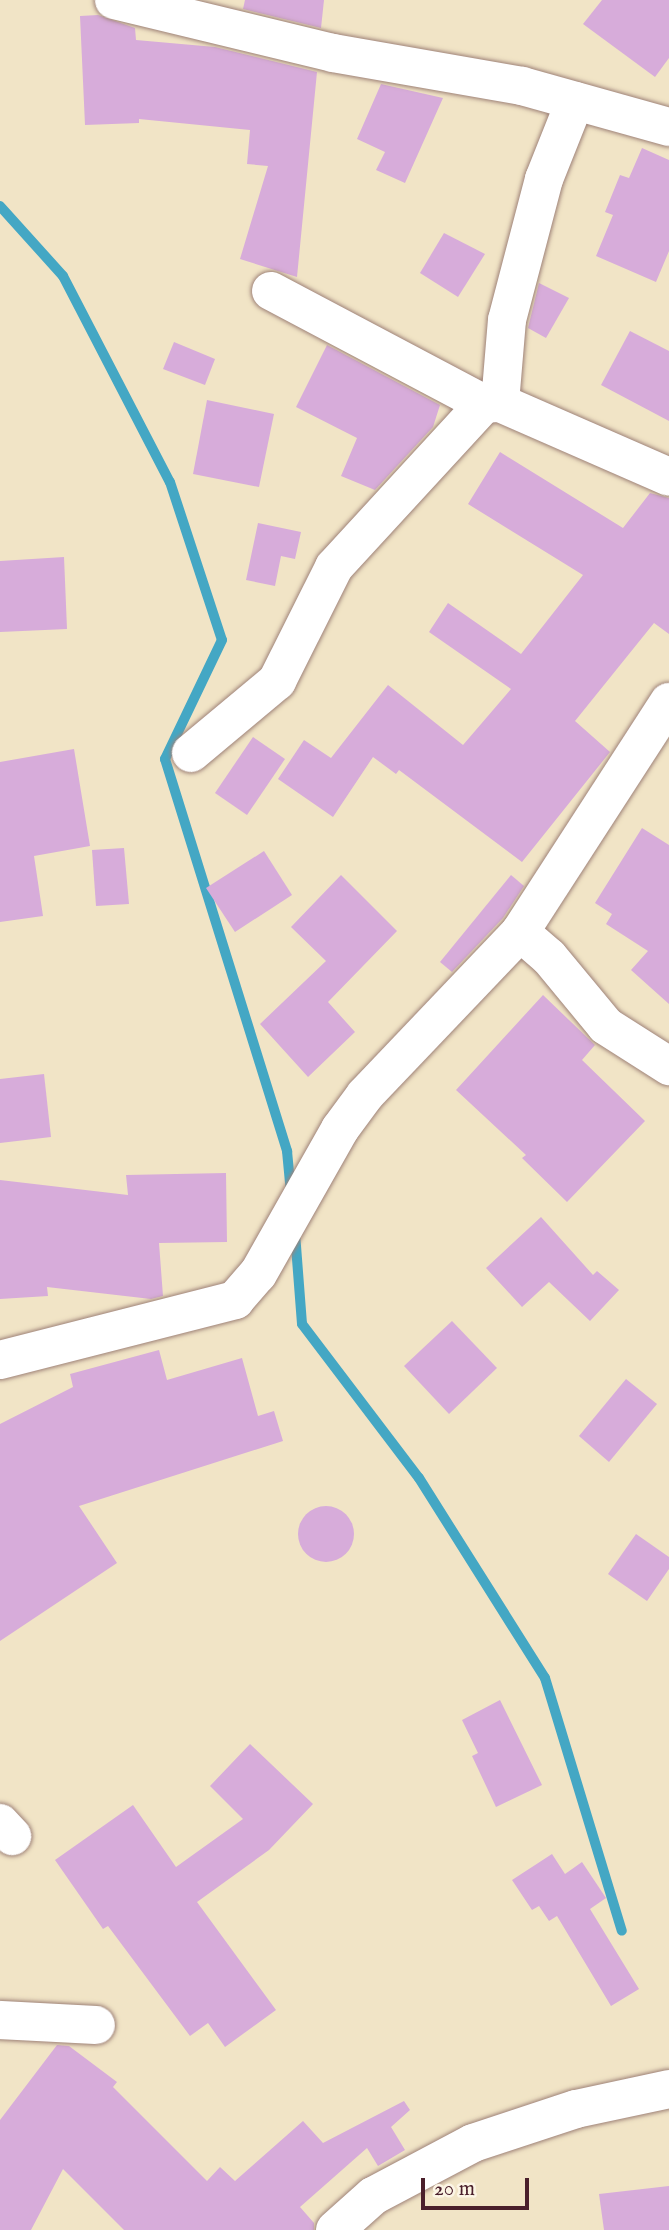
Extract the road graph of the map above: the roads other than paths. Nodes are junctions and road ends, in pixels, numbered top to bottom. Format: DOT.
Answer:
graph roads {
  1 [pos="114,0"];
  2 [pos="575,101"];
  3 [pos="669,127"];
  4 [pos="271,291"];
  5 [pos="492,403"];
  6 [pos="669,477"];
  7 [pos="669,702"];
  8 [pos="191,753"];
  9 [pos="520,932"];
  10 [pos="669,1066"];
  11 [pos="0,1360"];
  12 [pos="0,2020"];
  13 [pos="96,2025"];
  14 [pos="669,2089"];
  15 [pos="335,2230"];
  1 -- 2 [label="street"];
  2 -- 3 [label="street"];
  2 -- 5 [label="street"];
  4 -- 5 [label="street"];
  5 -- 6 [label="street"];
  5 -- 8 [label="street"];
  7 -- 9 [label="street"];
  9 -- 10 [label="street"];
  9 -- 11 [label="street"];
  12 -- 13 [label="street"];
  14 -- 15 [label="street"];
}
